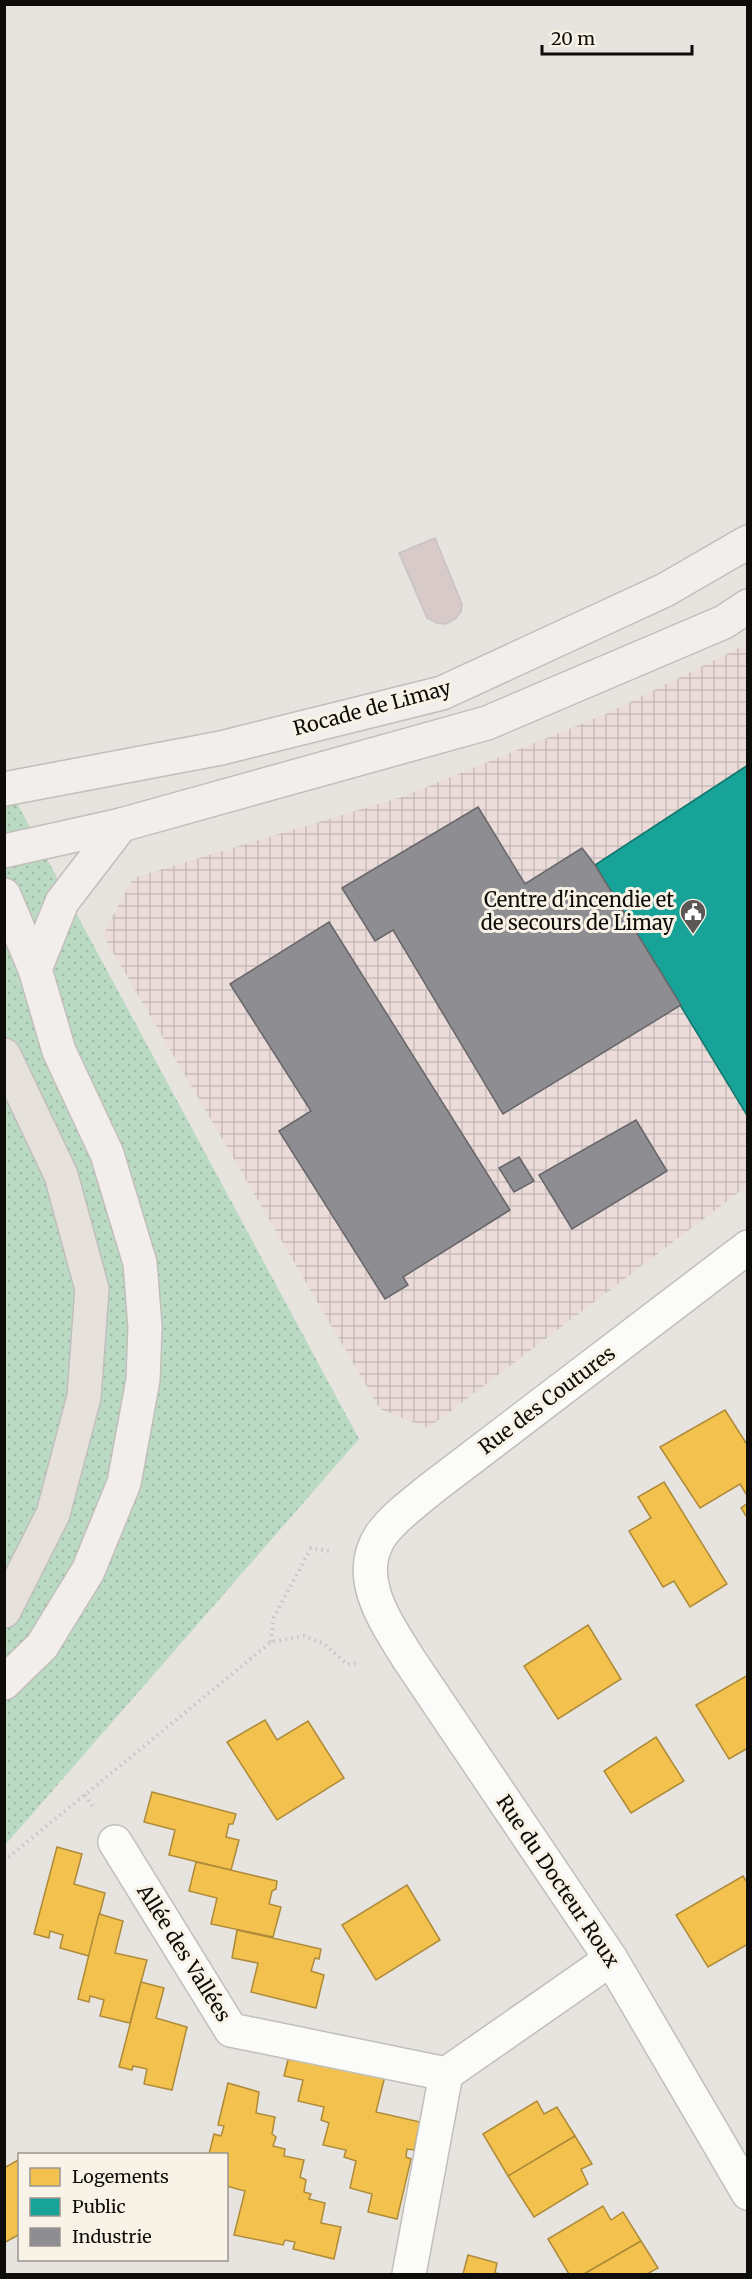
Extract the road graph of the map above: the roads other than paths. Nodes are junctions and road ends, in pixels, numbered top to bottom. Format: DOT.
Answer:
graph roads {
  1 [pos="747,542"];
  2 [pos="747,606"];
  3 [pos="4,789"];
  4 [pos="121,825"];
  5 [pos="4,852"];
  6 [pos="4,895"];
  7 [pos="35,969"];
  8 [pos="4,1055"];
  9 [pos="747,1247"];
  10 [pos="371,1564"];
  11 [pos="4,1611"];
  12 [pos="4,1683"];
  13 [pos="115,1842"];
  14 [pos="611,1959"];
  15 [pos="446,2074"];
  16 [pos="747,2193"];
  17 [pos="409,2274"];
  1 -- 3 [label="main road, Rocade de Limay"];
  2 -- 4 [label="main road"];
  4 -- 5 [label="main road"];
  4 -- 7 [label="main road"];
  6 -- 7 [label="main road"];
  7 -- 12 [label="main road"];
  8 -- 11 [label="main road"];
  9 -- 10 [label="street, Rue des Coutures"];
  10 -- 14 [label="street, Rue du Docteur Roux"];
  13 -- 15 [label="street, Allée des Vallées"];
  14 -- 15 [label="street"];
  14 -- 16 [label="street, Rue du Docteur Roux"];
  15 -- 17 [label="street"];
}
